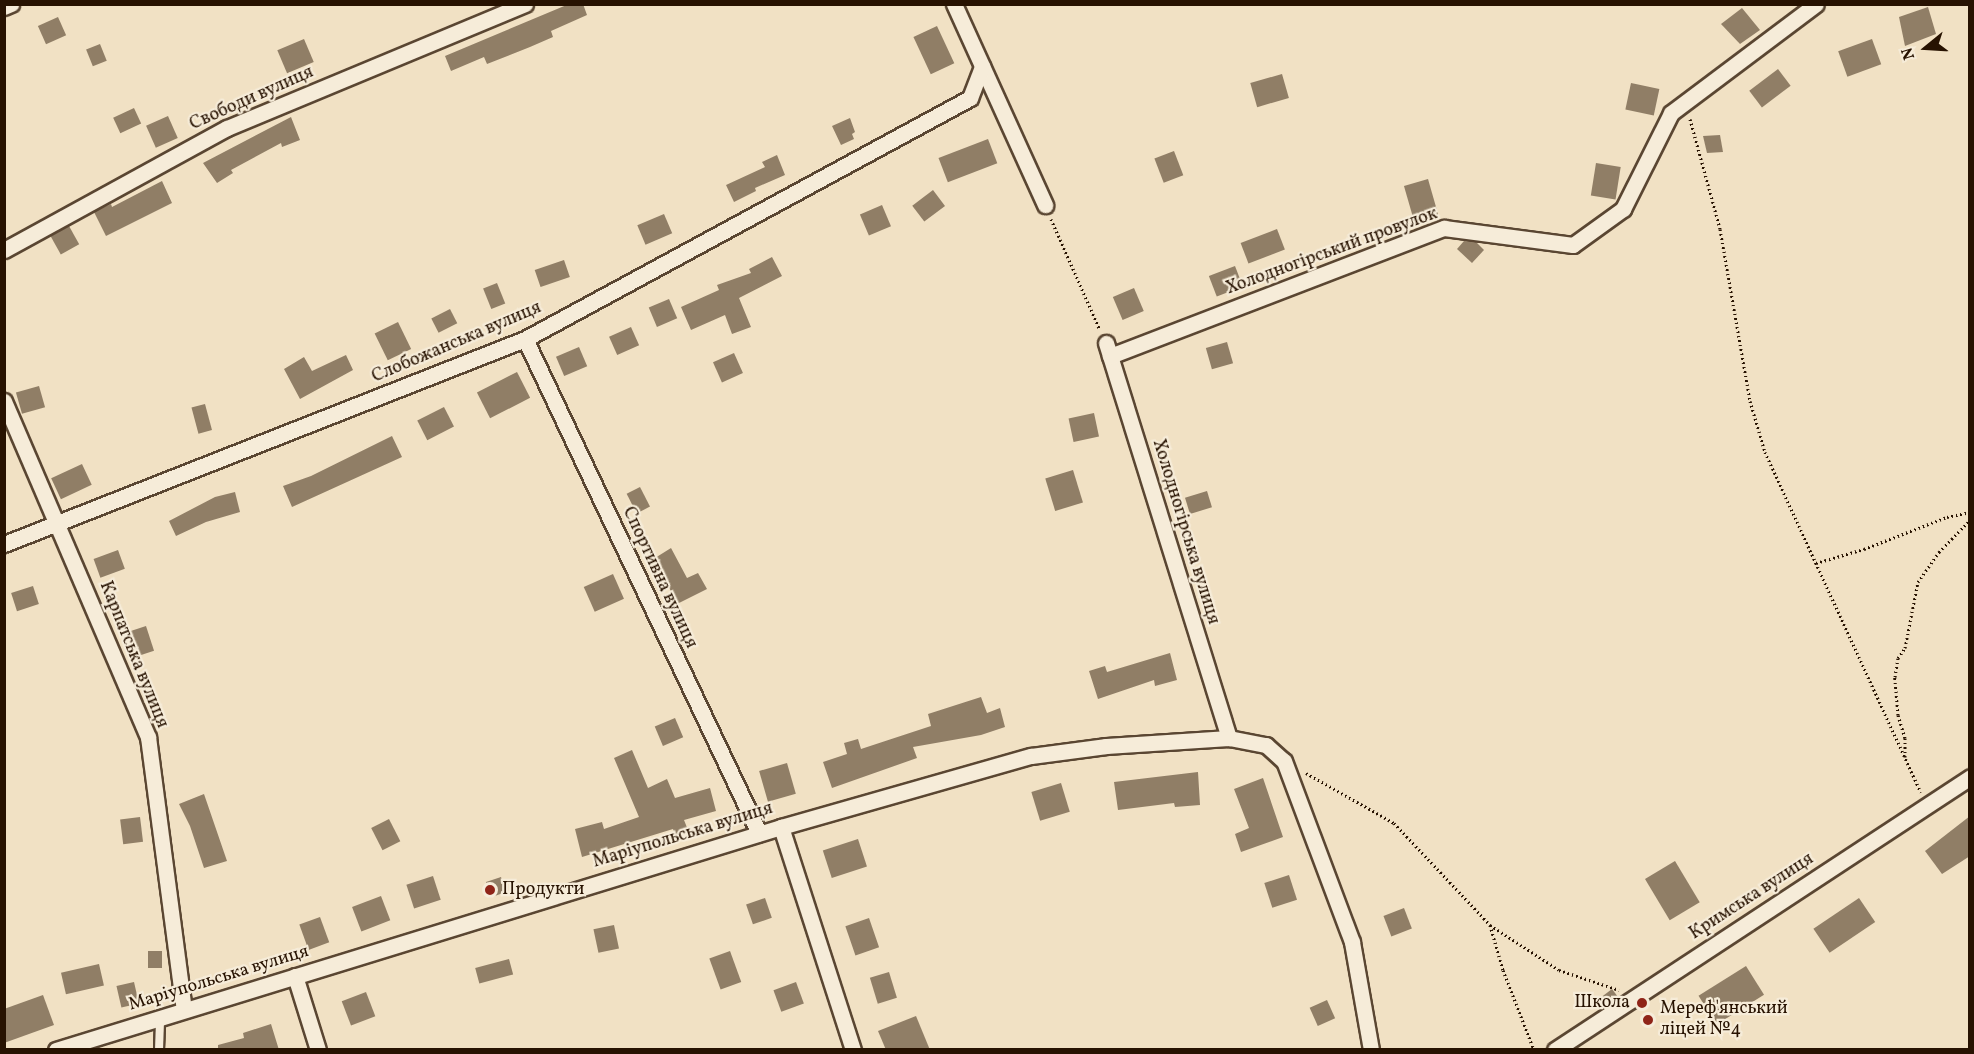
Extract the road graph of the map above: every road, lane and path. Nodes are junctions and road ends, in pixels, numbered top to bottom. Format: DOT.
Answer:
graph roads {
  1 [pos="11,4"];
  2 [pos="525,4"];
  3 [pos="954,4"];
  4 [pos="1816,4"];
  5 [pos="4,7"];
  6 [pos="981,66"];
  7 [pos="1685,102"];
  8 [pos="1045,205"];
  9 [pos="4,250"];
  10 [pos="525,339"];
  11 [pos="1108,350"];
  12 [pos="4,400"];
  13 [pos="1970,512"];
  14 [pos="1970,520"];
  15 [pos="58,525"];
  16 [pos="4,544"];
  17 [pos="1816,563"];
  18 [pos="1229,738"];
  19 [pos="1905,758"];
  20 [pos="1284,761"];
  21 [pos="1970,777"];
  22 [pos="1927,806"];
  23 [pos="781,827"];
  24 [pos="759,834"];
  25 [pos="1490,925"];
  26 [pos="295,976"];
  27 [pos="1637,996"];
  28 [pos="184,1010"];
  29 [pos="160,1017"];
  30 [pos="56,1050"];
  31 [pos="159,1050"];
  32 [pos="318,1050"];
  33 [pos="853,1050"];
  34 [pos="1371,1050"];
  35 [pos="1534,1050"];
  36 [pos="1555,1050"];
  1 -- 5 [label="street"];
  2 -- 9 [label="street, Свободи вулиця"];
  3 -- 6 [label="street"];
  4 -- 7 [label="street"];
  6 -- 8 [label="street"];
  6 -- 10 [label="street, Слобожанська вулиця"];
  7 -- 11 [label="street, Холодногірський провулок"];
  7 -- 17 [label="path"];
  8 -- 11 [label="path"];
  10 -- 15 [label="street, Слобожанська вулиця"];
  10 -- 24 [label="street, Спортивна вулиця"];
  11 -- 18 [label="street, Холодногірська вулиця"];
  12 -- 15 [label="street, Карпатська вулиця"];
  13 -- 17 [label="path"];
  14 -- 19 [label="path"];
  15 -- 16 [label="street, Слобожанська вулиця"];
  15 -- 28 [label="street, Карпатська вулиця"];
  17 -- 19 [label="path"];
  18 -- 20 [label="street"];
  18 -- 23 [label="street, Маріупольська вулиця"];
  19 -- 22 [label="path"];
  20 -- 25 [label="path"];
  20 -- 34 [label="street"];
  21 -- 22 [label="street, Кримська вулиця"];
  22 -- 27 [label="street, Кримська вулиця"];
  23 -- 24 [label="street, Маріупольська вулиця"];
  23 -- 33 [label="street"];
  24 -- 26 [label="street, Маріупольська вулиця"];
  25 -- 27 [label="path"];
  25 -- 35 [label="path"];
  26 -- 28 [label="street, Маріупольська вулиця"];
  26 -- 32 [label="street"];
  27 -- 36 [label="street, Кримська вулиця"];
  28 -- 29 [label="street, Маріупольська вулиця"];
  29 -- 30 [label="street, Маріупольська вулиця"];
  29 -- 31 [label="lane"];
}
